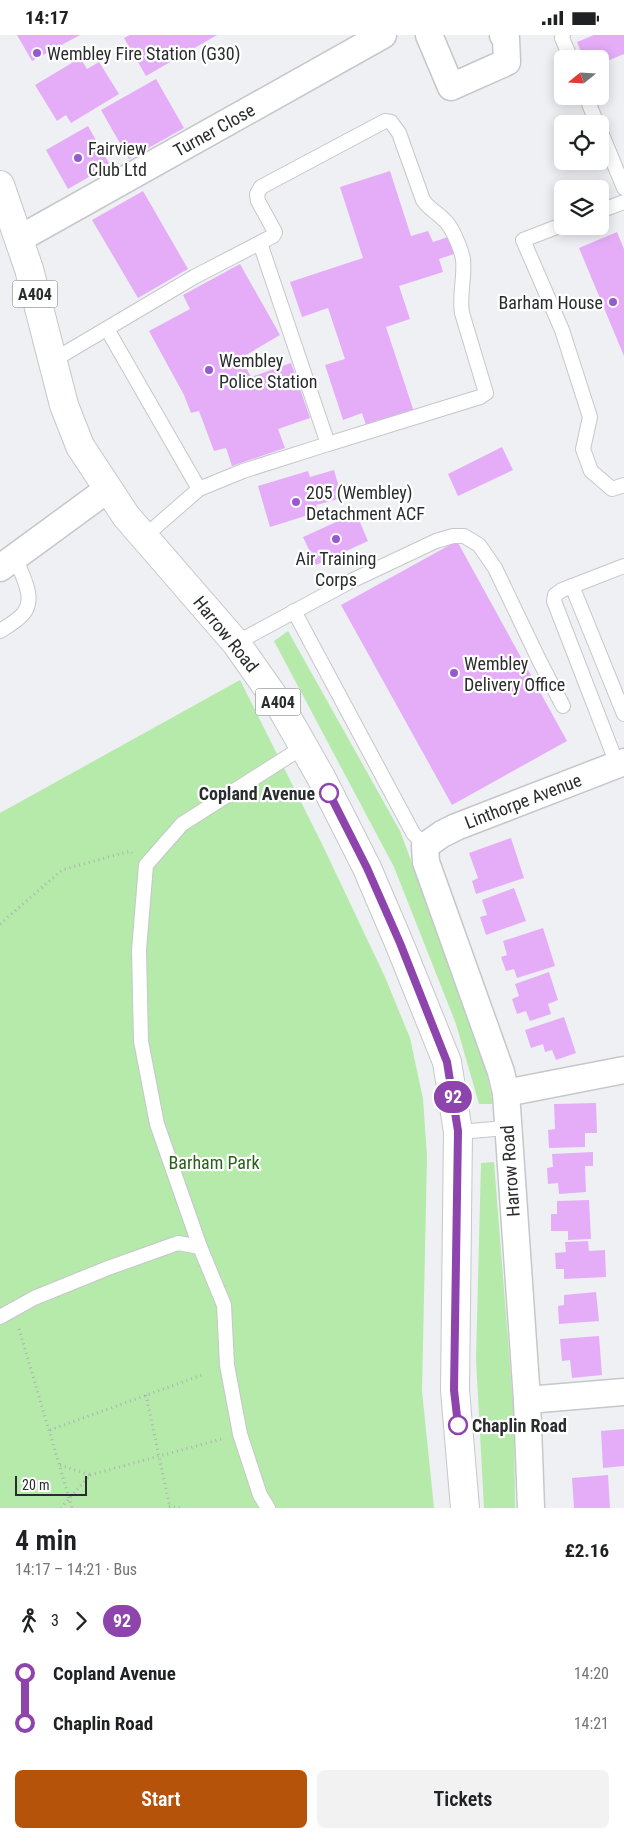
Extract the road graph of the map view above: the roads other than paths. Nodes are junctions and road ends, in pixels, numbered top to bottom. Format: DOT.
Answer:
graph roads {
  1 [pos="384,35"];
  2 [pos="503,35"];
  3 [pos="563,35"];
  4 [pos="433,36"];
  5 [pos="567,50"];
  6 [pos="609,152"];
  7 [pos="0,185"];
  8 [pos="624,189"];
  9 [pos="624,202"];
  10 [pos="609,208"];
  11 [pos="554,228"];
  12 [pos="19,239"];
  13 [pos="260,243"];
  14 [pos="107,329"];
  15 [pos="52,361"];
  16 [pos="328,444"];
  17 [pos="624,485"];
  18 [pos="108,489"];
  19 [pos="199,489"];
  20 [pos="144,537"];
  21 [pos="8,563"];
  22 [pos="624,566"];
  23 [pos="572,586"];
  24 [pos="294,611"];
  25 [pos="0,631"];
  26 [pos="236,643"];
  27 [pos="563,706"];
  28 [pos="624,714"];
  29 [pos="303,747"];
  30 [pos="621,763"];
  31 [pos="425,846"];
  32 [pos="624,1070"];
  33 [pos="506,1093"];
  34 [pos="507,1128"];
  35 [pos="458,1131"];
  36 [pos="200,1247"];
  37 [pos="0,1317"];
  38 [pos="624,1392"];
  39 [pos="527,1400"];
  40 [pos="268,1508"];
  41 [pos="465,1508"];
  42 [pos="531,1508"];
  1 -- 12 [label="street, Turner Close"];
  2 -- 4 [label="street"];
  3 -- 5 [label="lane"];
  6 -- 8 [label="lane"];
  7 -- 12 [label="main road, Harrow Road / A404"];
  9 -- 10 [label="lane"];
  11 -- 17 [label="lane"];
  12 -- 15 [label="main road, Harrow Road / A404"];
  13 -- 14 [label="lane"];
  13 -- 16 [label="lane"];
  13 -- 16 [label="lane"];
  14 -- 15 [label="lane"];
  14 -- 19 [label="lane"];
  15 -- 18 [label="main road, Harrow Road / A404"];
  16 -- 19 [label="lane"];
  18 -- 20 [label="main road, Harrow Road / A404"];
  18 -- 21 [label="street"];
  19 -- 20 [label="lane"];
  20 -- 26 [label="main road, Harrow Road / A404"];
  21 -- 25 [label="lane"];
  22 -- 23 [label="lane"];
  23 -- 28 [label="lane"];
  23 -- 30 [label="lane"];
  24 -- 26 [label="lane"];
  24 -- 27 [label="lane"];
  24 -- 31 [label="lane"];
  26 -- 29 [label="main road, Harrow Road / A404"];
  29 -- 35 [label="main road, Harrow Road / A404"];
  29 -- 36 [label="lane"];
  30 -- 31 [label="street, Linthorpe Avenue"];
  31 -- 33 [label="street, Harrow Road"];
  32 -- 33 [label="street"];
  33 -- 34 [label="street, Harrow Road"];
  34 -- 35 [label="lane"];
  34 -- 39 [label="street, Harrow Road"];
  35 -- 41 [label="main road, Harrow Road / A404"];
  36 -- 37 [label="lane"];
  36 -- 40 [label="lane"];
  38 -- 39 [label="street"];
  39 -- 42 [label="street, Harrow Road"];
}
